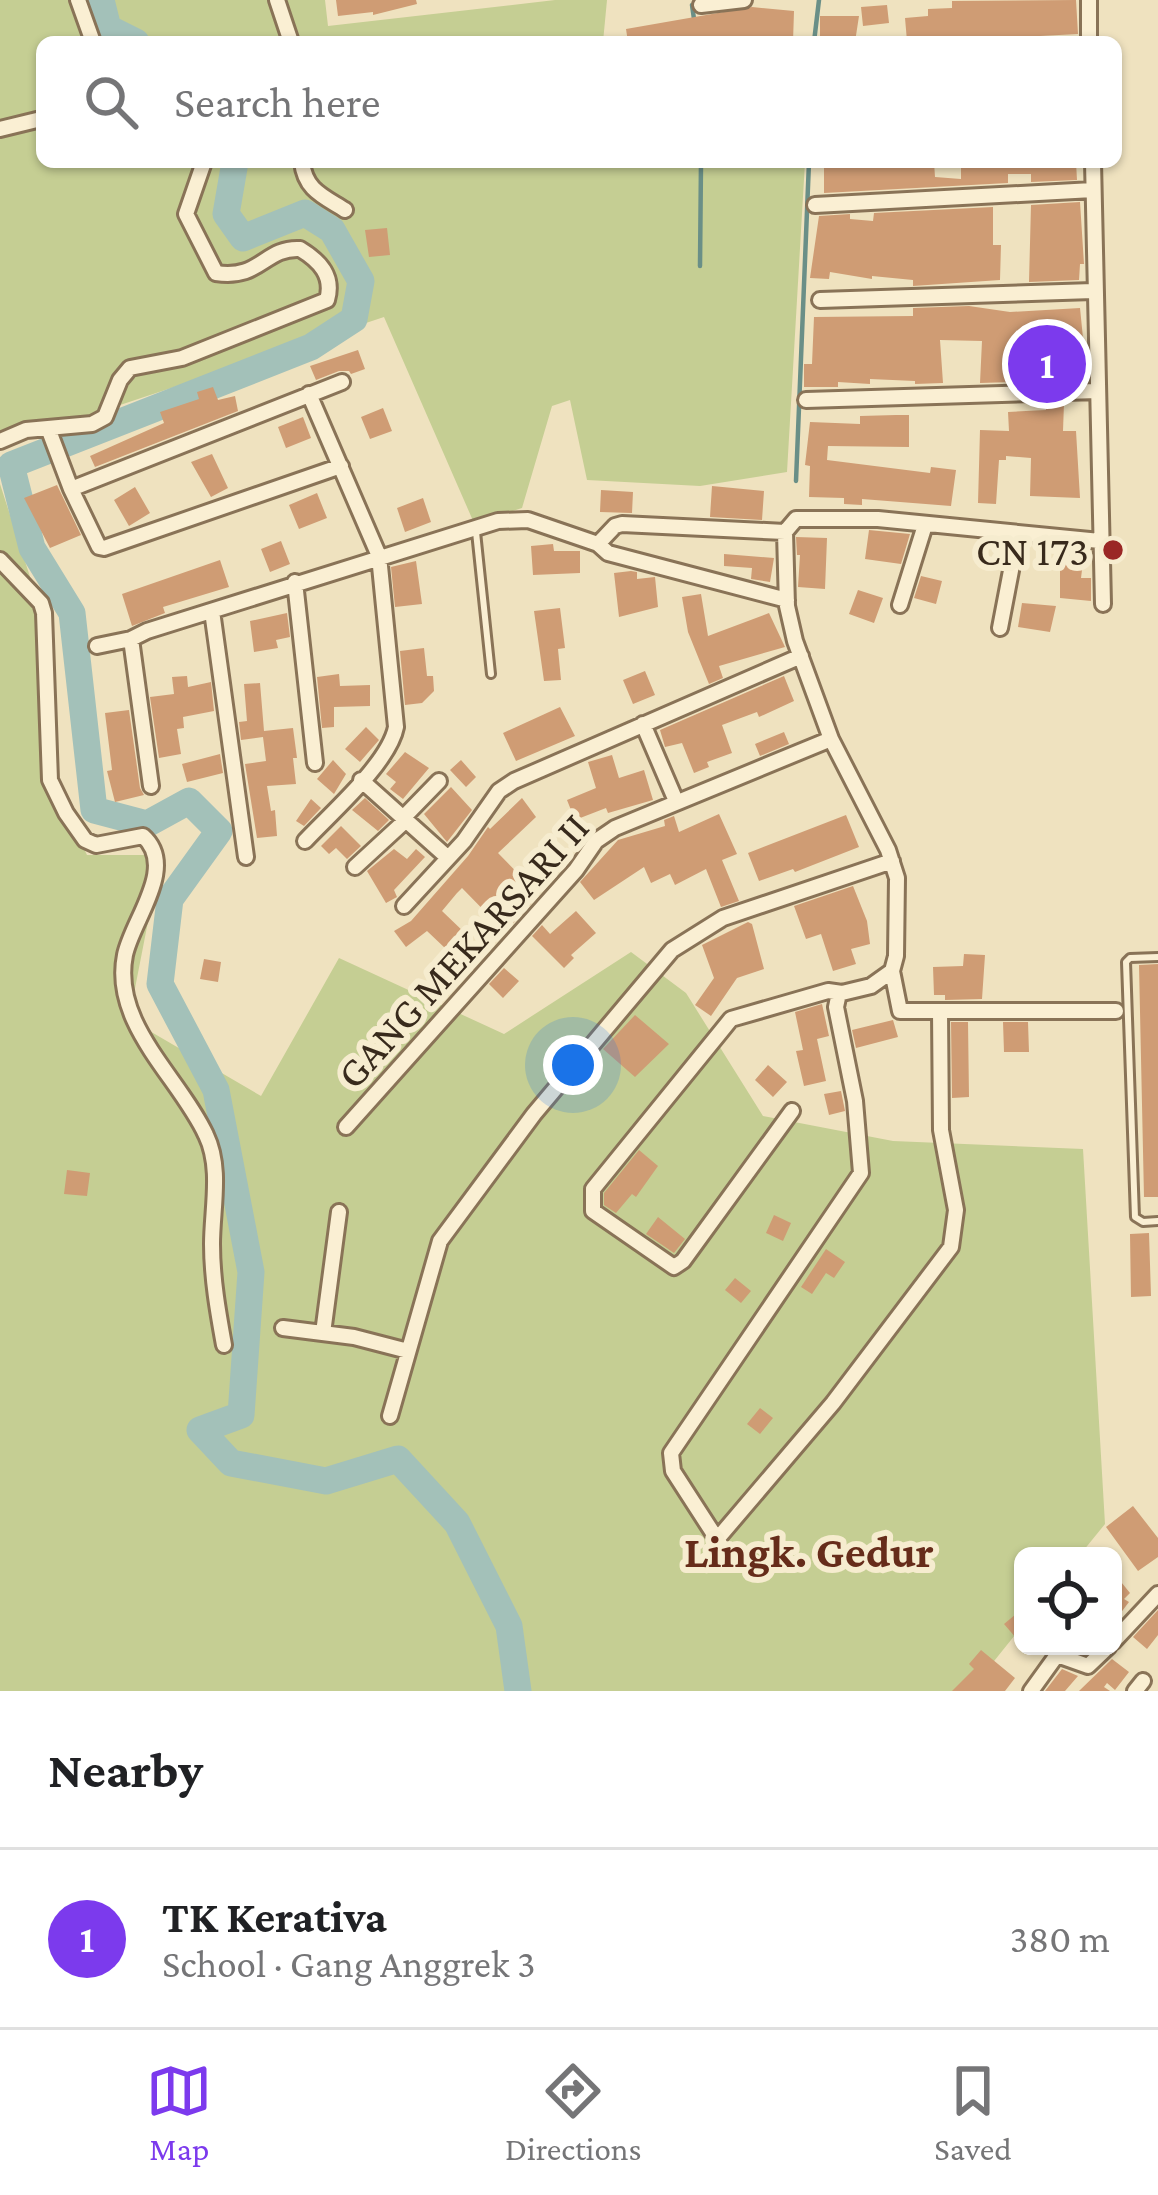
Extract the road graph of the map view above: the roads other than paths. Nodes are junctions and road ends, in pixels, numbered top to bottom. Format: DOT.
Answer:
graph roads {
  1 [pos="78,0"];
  2 [pos="277,0"];
  3 [pos="744,0"];
  4 [pos="1089,0"];
  5 [pos="701,4"];
  6 [pos="91,36"];
  7 [pos="289,36"];
  8 [pos="1089,36"];
  9 [pos="36,120"];
  10 [pos="0,129"];
  11 [pos="201,168"];
  12 [pos="303,168"];
  13 [pos="1093,168"];
  14 [pos="1093,190"];
  15 [pos="815,205"];
  16 [pos="345,210"];
  17 [pos="1094,291"];
  18 [pos="820,300"];
  19 [pos="342,382"];
  20 [pos="1097,391"];
  21 [pos="309,394"];
  22 [pos="806,400"];
  23 [pos="50,432"];
  24 [pos="0,441"];
  25 [pos="341,466"];
  26 [pos="70,489"];
  27 [pos="925,525"];
  28 [pos="476,529"];
  29 [pos="785,532"];
  30 [pos="1018,534"];
  31 [pos="1100,541"];
  32 [pos="598,544"];
  33 [pos="379,556"];
  34 [pos="0,560"];
  35 [pos="296,582"];
  36 [pos="787,603"];
  37 [pos="1103,604"];
  38 [pos="900,605"];
  39 [pos="212,611"];
  40 [pos="1000,628"];
  41 [pos="131,639"];
  42 [pos="97,646"];
  43 [pos="801,656"];
  44 [pos="491,674"];
  45 [pos="644,724"];
  46 [pos="831,739"];
  47 [pos="316,763"];
  48 [pos="362,780"];
  49 [pos="439,782"];
  50 [pos="151,786"];
  51 [pos="676,801"];
  52 [pos="404,820"];
  53 [pos="305,841"];
  54 [pos="246,857"];
  55 [pos="447,857"];
  56 [pos="892,861"];
  57 [pos="355,867"];
  58 [pos="404,906"];
  59 [pos="1158,957"];
  60 [pos="894,963"];
  61 [pos="839,993"];
  62 [pos="940,1011"];
  63 [pos="1116,1011"];
  64 [pos="792,1111"];
  65 [pos="346,1127"];
  66 [pos="339,1212"];
  67 [pos="1158,1221"];
  68 [pos="284,1328"];
  69 [pos="323,1333"];
  70 [pos="224,1345"];
  71 [pos="408,1351"];
  72 [pos="390,1416"];
  73 [pos="1158,1594"];
  74 [pos="1122,1632"];
  75 [pos="1061,1655"];
  76 [pos="1065,1655"];
  77 [pos="1100,1655"];
  78 [pos="1031,1691"];
  1 -- 6 [label="street"];
  2 -- 7 [label="street"];
  3 -- 5 [label="street"];
  4 -- 8 [label="street"];
  9 -- 10 [label="street"];
  11 -- 23 [label="street"];
  12 -- 16 [label="street"];
  13 -- 14 [label="street"];
  14 -- 15 [label="street"];
  14 -- 17 [label="street"];
  17 -- 18 [label="street"];
  17 -- 20 [label="street"];
  19 -- 21 [label="street"];
  20 -- 22 [label="street"];
  20 -- 31 [label="street"];
  21 -- 25 [label="street"];
  21 -- 26 [label="street"];
  23 -- 24 [label="street"];
  23 -- 26 [label="street"];
  25 -- 26 [label="street"];
  25 -- 33 [label="street"];
  27 -- 29 [label="street"];
  27 -- 30 [label="street"];
  27 -- 38 [label="street"];
  28 -- 32 [label="street"];
  28 -- 33 [label="street"];
  28 -- 44 [label="lane"];
  29 -- 32 [label="street"];
  29 -- 36 [label="street"];
  30 -- 31 [label="street"];
  30 -- 40 [label="street"];
  31 -- 37 [label="street"];
  32 -- 36 [label="street"];
  33 -- 35 [label="street"];
  33 -- 48 [label="street"];
  34 -- 70 [label="street"];
  35 -- 39 [label="street"];
  35 -- 47 [label="street"];
  36 -- 43 [label="street"];
  39 -- 41 [label="street"];
  39 -- 54 [label="street"];
  41 -- 42 [label="street"];
  41 -- 50 [label="street"];
  43 -- 45 [label="street"];
  43 -- 46 [label="street"];
  45 -- 51 [label="street"];
  45 -- 55 [label="street"];
  46 -- 51 [label="street, GANG MEKARSARI II"];
  46 -- 56 [label="street"];
  48 -- 52 [label="street"];
  48 -- 53 [label="street"];
  49 -- 52 [label="street"];
  51 -- 65 [label="street, GANG MEKARSARI II"];
  52 -- 55 [label="street"];
  52 -- 57 [label="street"];
  55 -- 58 [label="street"];
  56 -- 60 [label="street"];
  56 -- 71 [label="street"];
  59 -- 67 [label="lane"];
  60 -- 61 [label="street"];
  60 -- 62 [label="street"];
  61 -- 62 [label="street"];
  61 -- 64 [label="street"];
  62 -- 63 [label="street"];
  66 -- 69 [label="street"];
  68 -- 69 [label="street"];
  69 -- 71 [label="street"];
  71 -- 72 [label="street"];
  73 -- 74 [label="street"];
  75 -- 78 [label="street"];
  76 -- 77 [label="street"];
}
